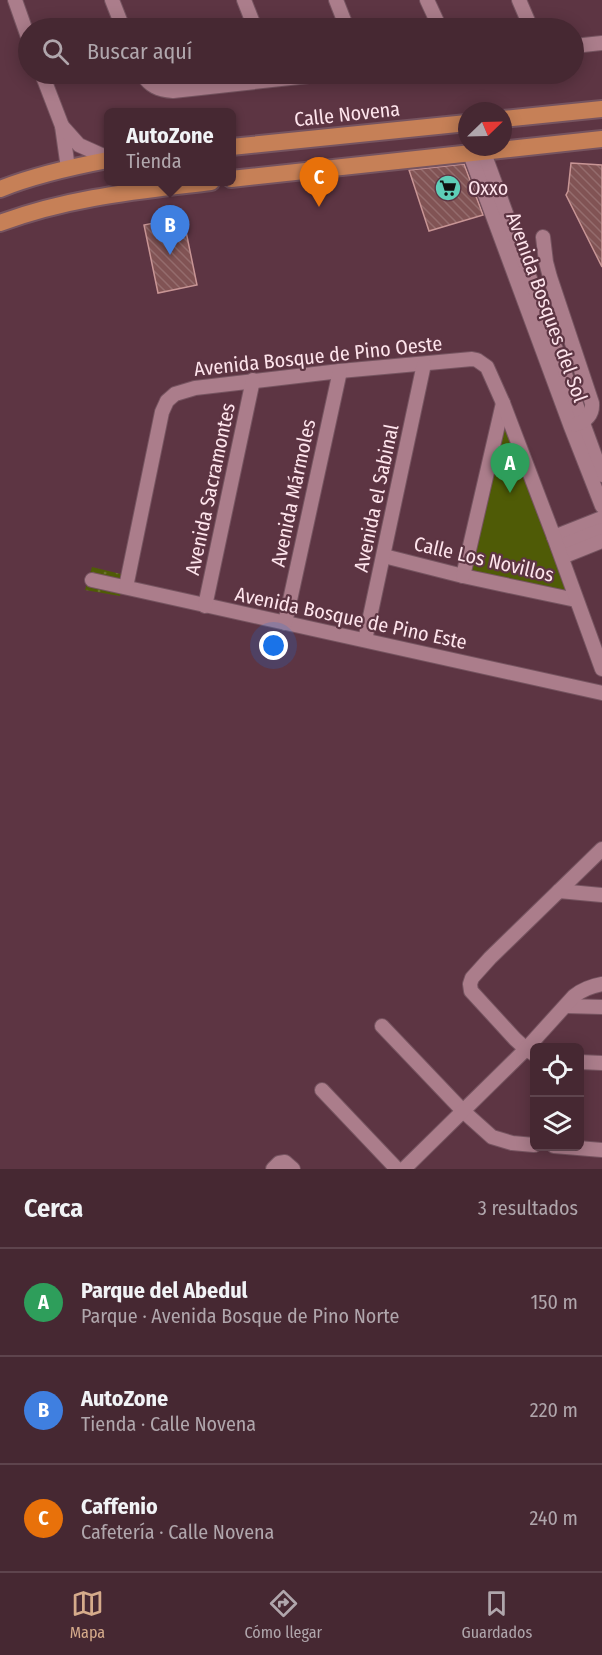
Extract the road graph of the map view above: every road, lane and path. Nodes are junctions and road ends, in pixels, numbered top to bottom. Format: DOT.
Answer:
graph roads {
  1 [pos="15,0"];
  2 [pos="112,0"];
  3 [pos="244,0"];
  4 [pos="336,0"];
  5 [pos="428,0"];
  6 [pos="519,0"];
  7 [pos="22,18"];
  8 [pos="119,18"];
  9 [pos="251,18"];
  10 [pos="343,18"];
  11 [pos="436,18"];
  12 [pos="527,18"];
  13 [pos="602,43"];
  14 [pos="584,45"];
  15 [pos="46,84"];
  16 [pos="151,84"];
  17 [pos="224,84"];
  18 [pos="602,109"];
  19 [pos="576,112"];
  20 [pos="512,118"];
  21 [pos="458,124"];
  22 [pos="62,126"];
  23 [pos="512,127"];
  24 [pos="602,139"];
  25 [pos="236,146"];
  26 [pos="512,148"];
  27 [pos="458,153"];
  28 [pos="478,156"];
  29 [pos="104,157"];
  30 [pos="104,160"];
  31 [pos="68,168"];
  32 [pos="236,178"];
  33 [pos="180,186"];
  34 [pos="0,189"];
  35 [pos="0,223"];
  36 [pos="543,237"];
  37 [pos="424,364"];
  38 [pos="339,371"];
  39 [pos="253,380"];
  40 [pos="503,403"];
  41 [pos="577,424"];
  42 [pos="602,475"];
  43 [pos="602,506"];
  44 [pos="602,518"];
  45 [pos="602,530"];
  46 [pos="602,541"];
  47 [pos="558,547"];
  48 [pos="384,556"];
  49 [pos="463,576"];
  50 [pos="92,580"];
  51 [pos="126,587"];
  52 [pos="576,600"];
  53 [pos="205,606"];
  54 [pos="285,623"];
  55 [pos="365,640"];
  56 [pos="602,669"];
  57 [pos="602,693"];
  58 [pos="602,849"];
  59 [pos="559,891"];
  60 [pos="602,895"];
  61 [pos="602,984"];
  62 [pos="566,1006"];
  63 [pos="602,1007"];
  64 [pos="382,1026"];
  65 [pos="537,1043"];
  66 [pos="530,1052"];
  67 [pos="584,1062"];
  68 [pos="602,1064"];
  69 [pos="322,1090"];
  70 [pos="463,1111"];
  71 [pos="530,1145"];
  72 [pos="584,1148"];
  73 [pos="602,1150"];
  74 [pos="273,1169"];
  75 [pos="293,1169"];
  76 [pos="397,1169"];
  77 [pos="404,1169"];
  1 -- 7 [label="street"];
  2 -- 8 [label="street"];
  3 -- 9 [label="street"];
  4 -- 10 [label="street"];
  5 -- 11 [label="street"];
  6 -- 12 [label="street"];
  13 -- 14 [label="street"];
  15 -- 22 [label="street"];
  16 -- 17 [label="street"];
  18 -- 19 [label="main road"];
  19 -- 20 [label="main road"];
  19 -- 23 [label="main road"];
  21 -- 25 [label="main road, Calle Novena"];
  22 -- 29 [label="street"];
  22 -- 31 [label="street"];
  24 -- 26 [label="main road"];
  27 -- 32 [label="main road"];
  28 -- 41 [label="street, Avenida Bosques del Sol"];
  30 -- 31 [label="main road"];
  31 -- 34 [label="main road"];
  33 -- 35 [label="main road"];
  36 -- 41 [label="street"];
  37 -- 38 [label="street, Avenida Bosque de Pino Oeste"];
  37 -- 40 [label="street, Avenida Bosque de Pino Oeste"];
  37 -- 48 [label="street, Avenida el Sabinal"];
  38 -- 39 [label="street, Avenida Bosque de Pino Oeste"];
  38 -- 54 [label="street, Avenida Mármoles"];
  39 -- 51 [label="street, Avenida Bosque de Pino Oeste"];
  39 -- 53 [label="street, Avenida Sacramontes"];
  40 -- 47 [label="street"];
  40 -- 49 [label="street"];
  41 -- 42 [label="street, Avenida Bosques del Sol"];
  41 -- 43 [label="street, Avenida Bosques del Sol"];
  44 -- 47 [label="street"];
  45 -- 47 [label="street"];
  46 -- 47 [label="street"];
  47 -- 52 [label="street"];
  48 -- 49 [label="street, Calle Los Novillos"];
  48 -- 55 [label="street, Avenida el Sabinal"];
  49 -- 52 [label="street, Calle Los Novillos"];
  50 -- 51 [label="street, Avenida Bosque de Pino Este"];
  51 -- 53 [label="street, Avenida Bosque de Pino Este"];
  52 -- 56 [label="street"];
  53 -- 54 [label="street, Avenida Bosque de Pino Este"];
  54 -- 55 [label="street, Avenida Bosque de Pino Este"];
  55 -- 57 [label="street, Avenida Bosque de Pino Este"];
  58 -- 59 [label="street"];
  59 -- 60 [label="street"];
  59 -- 66 [label="street"];
  61 -- 62 [label="street"];
  62 -- 63 [label="street"];
  62 -- 65 [label="street"];
  64 -- 70 [label="street"];
  66 -- 70 [label="street"];
  67 -- 68 [label="street"];
  69 -- 76 [label="street"];
  70 -- 71 [label="street"];
  70 -- 77 [label="street"];
  72 -- 73 [label="street"];
  74 -- 75 [label="street"];
}
